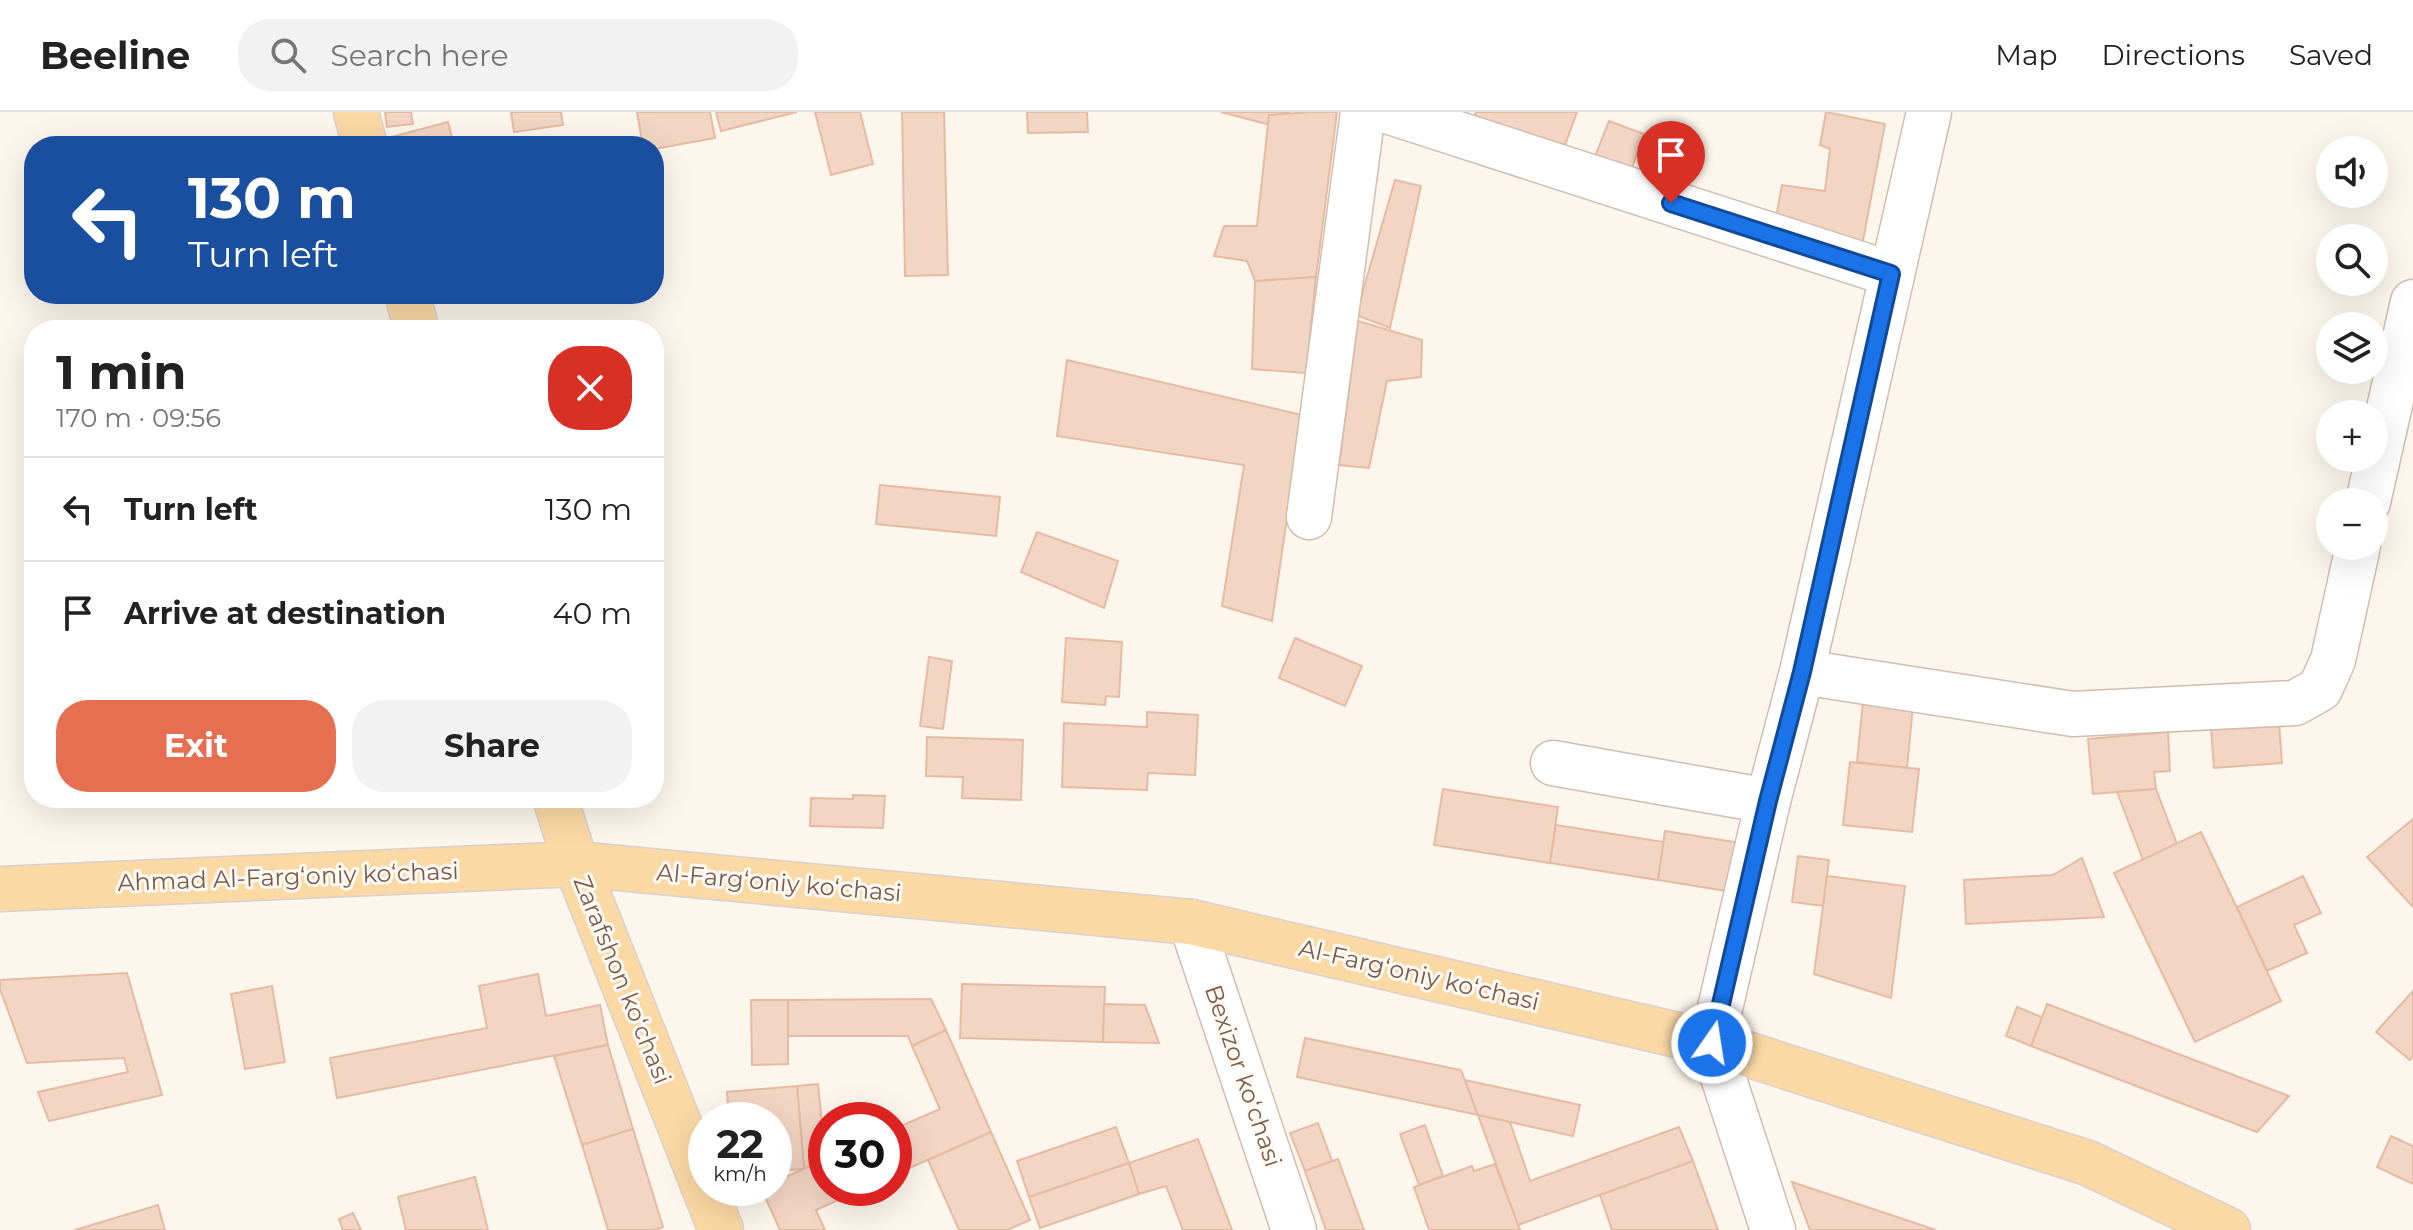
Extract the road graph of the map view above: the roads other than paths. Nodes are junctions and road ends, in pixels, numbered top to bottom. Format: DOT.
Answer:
graph roads {
  1 [pos="356,112"];
  2 [pos="1363,112"];
  3 [pos="1390,112"];
  4 [pos="1929,112"];
  5 [pos="362,136"];
  6 [pos="1891,274"];
  7 [pos="2413,302"];
  8 [pos="2371,488"];
  9 [pos="1309,517"];
  10 [pos="2355,560"];
  11 [pos="1802,672"];
  12 [pos="1553,763"];
  13 [pos="1768,801"];
  14 [pos="558,808"];
  15 [pos="576,864"];
  16 [pos="0,889"];
  17 [pos="1191,922"];
  18 [pos="1712,1043"];
  19 [pos="721,1230"];
  20 [pos="1294,1230"];
  21 [pos="1773,1230"];
  22 [pos="2228,1230"];
  1 -- 5 [label="main road"];
  2 -- 9 [label="street"];
  3 -- 6 [label="street"];
  4 -- 6 [label="street"];
  6 -- 11 [label="street"];
  7 -- 8 [label="street"];
  10 -- 11 [label="street"];
  11 -- 13 [label="street"];
  12 -- 13 [label="street"];
  13 -- 18 [label="street"];
  14 -- 15 [label="main road, Zarafshon koʻchasi"];
  15 -- 16 [label="main road, Ahmad Al-Fargʻoniy koʻchasi"];
  15 -- 17 [label="main road, Al-Fargʻoniy koʻchasi"];
  15 -- 19 [label="main road, Zarafshon koʻchasi"];
  17 -- 18 [label="main road, Al-Fargʻoniy koʻchasi"];
  17 -- 20 [label="street, Bexizor koʻchasi"];
  18 -- 21 [label="street"];
  18 -- 22 [label="main road, Al-Fargʻoniy koʻchasi"];
}
